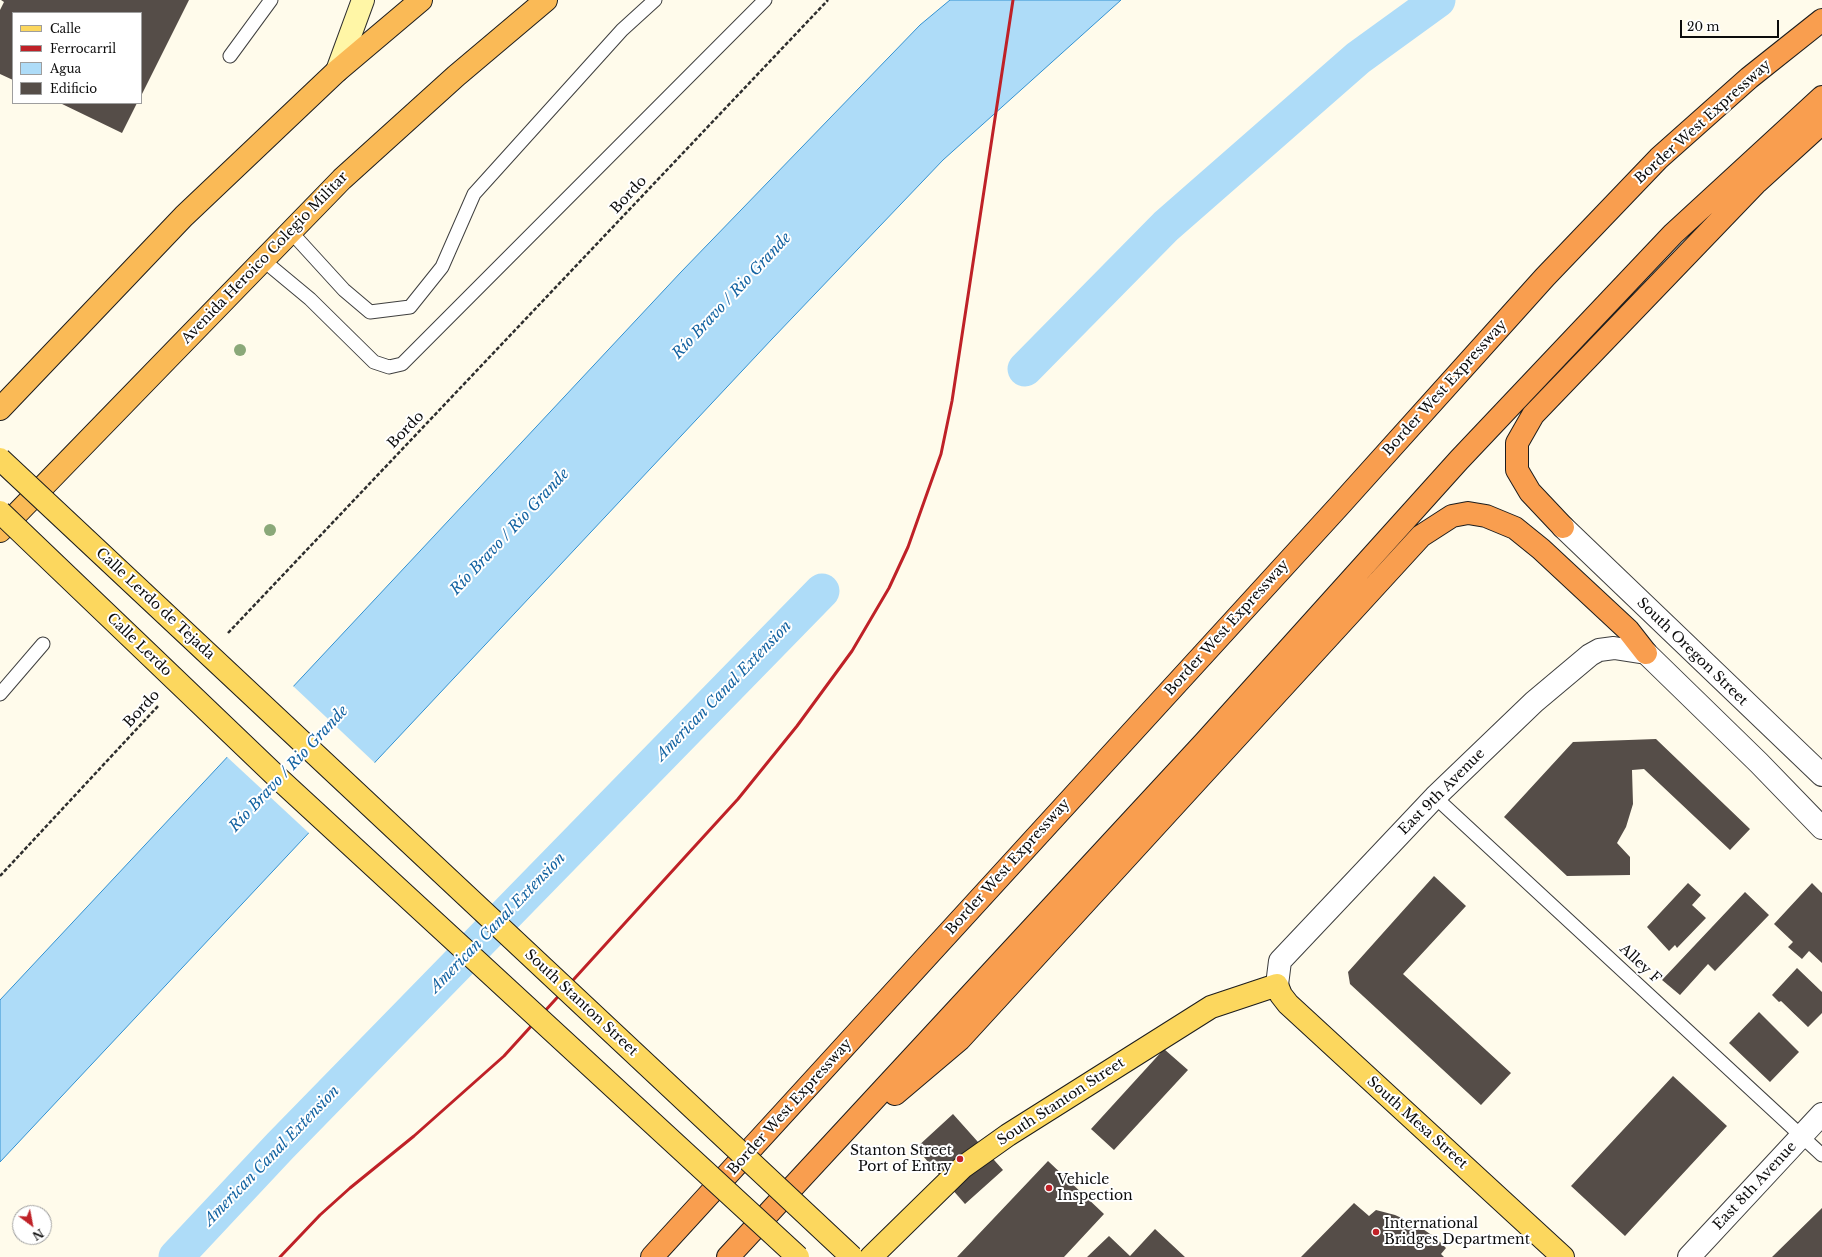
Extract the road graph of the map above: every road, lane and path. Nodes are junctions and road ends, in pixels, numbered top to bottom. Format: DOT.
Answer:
graph roads {
  1 [pos="271,0"];
  2 [pos="363,0"];
  3 [pos="421,0"];
  4 [pos="546,0"];
  5 [pos="655,0"];
  6 [pos="765,0"];
  7 [pos="828,0"];
  8 [pos="1822,20"];
  9 [pos="230,56"];
  10 [pos="337,71"];
  11 [pos="1822,97"];
  12 [pos="1822,123"];
  13 [pos="291,232"];
  14 [pos="263,260"];
  15 [pos="0,409"];
  16 [pos="0,459"];
  17 [pos="0,512"];
  18 [pos="1563,527"];
  19 [pos="0,531"];
  20 [pos="222,639"];
  21 [pos="44,644"];
  22 [pos="1646,653"];
  23 [pos="0,694"];
  24 [pos="162,702"];
  25 [pos="310,749"];
  26 [pos="1822,775"];
  27 [pos="1435,797"];
  28 [pos="1822,828"];
  29 [pos="0,876"];
  30 [pos="1277,984"];
  31 [pos="1822,1114"];
  32 [pos="1802,1136"];
  33 [pos="1822,1155"];
  34 [pos="815,1162"];
  35 [pos="652,1257"];
  36 [pos="728,1257"];
  37 [pos="798,1257"];
  38 [pos="852,1257"];
  39 [pos="871,1257"];
  40 [pos="1563,1257"];
  41 [pos="1688,1257"];
  1 -- 9 [label="lane"];
  2 -- 10 [label="main road"];
  3 -- 10 [label="highway"];
  4 -- 13 [label="highway, Avenida Heroico Colegio Militar"];
  5 -- 13 [label="lane"];
  6 -- 14 [label="lane"];
  7 -- 20 [label="path, Bordo"];
  8 -- 35 [label="highway, Border West Expressway"];
  10 -- 15 [label="highway"];
  11 -- 34 [label="highway"];
  12 -- 18 [label="highway"];
  13 -- 14 [label="highway, Avenida Heroico Colegio Militar"];
  14 -- 19 [label="highway, Avenida Heroico Colegio Militar"];
  16 -- 25 [label="main road, Calle Lerdo de Tejada, bridge"];
  17 -- 37 [label="main road, Calle Lerdo, bridge"];
  18 -- 26 [label="street, South Oregon Street"];
  21 -- 23 [label="lane"];
  22 -- 27 [label="street, East 9th Avenue"];
  22 -- 28 [label="street"];
  22 -- 34 [label="highway"];
  24 -- 29 [label="path, Bordo"];
  25 -- 38 [label="main road, South Stanton Street, bridge"];
  27 -- 30 [label="street, East 9th Avenue"];
  27 -- 32 [label="lane, Alley F"];
  30 -- 39 [label="main road, South Stanton Street"];
  30 -- 40 [label="main road, South Mesa Street"];
  31 -- 32 [label="street, East 8th Avenue"];
  32 -- 33 [label="lane, Alley F"];
  32 -- 41 [label="street, East 8th Avenue"];
  34 -- 36 [label="highway"];
}
